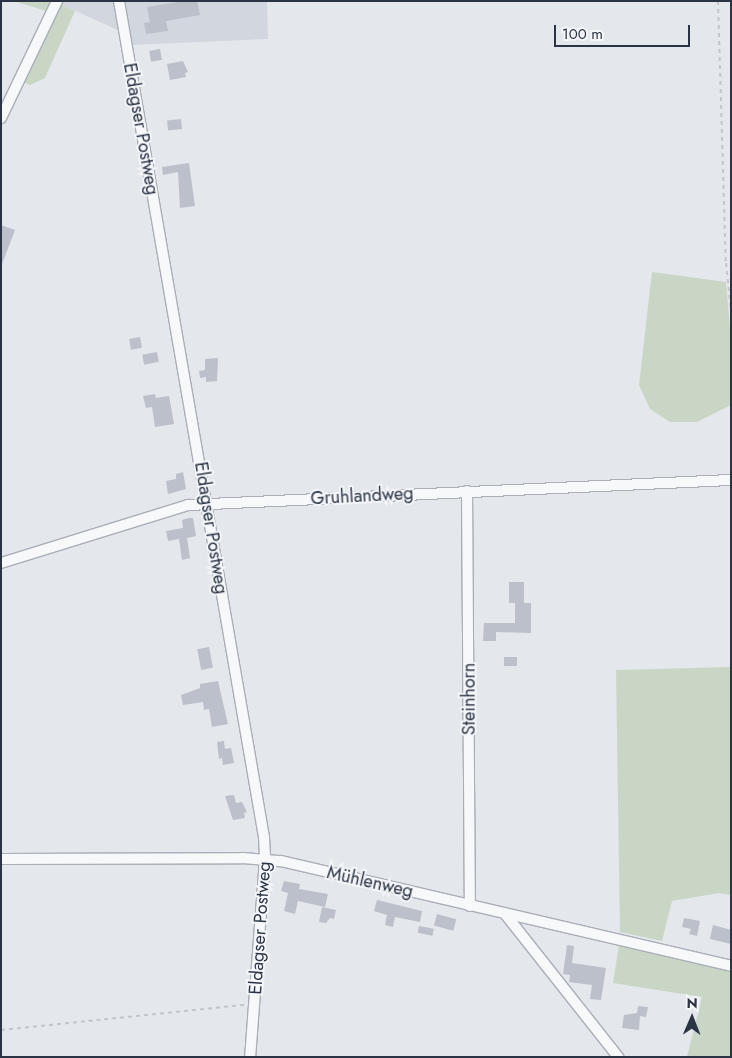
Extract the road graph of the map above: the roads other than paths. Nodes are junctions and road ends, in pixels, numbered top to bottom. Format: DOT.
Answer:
graph roads {
  1 [pos="58,1"];
  2 [pos="118,1"];
  3 [pos="1,118"];
  4 [pos="731,480"];
  5 [pos="467,492"];
  6 [pos="207,503"];
  7 [pos="1,563"];
  8 [pos="1,859"];
  9 [pos="265,859"];
  10 [pos="470,906"];
  11 [pos="506,915"];
  12 [pos="731,966"];
  13 [pos="250,1057"];
  14 [pos="618,1057"];
  1 -- 3 [label="street"];
  2 -- 6 [label="street, Eldagser Postweg"];
  4 -- 5 [label="street, Gruhlandweg"];
  5 -- 6 [label="street, Gruhlandweg"];
  5 -- 10 [label="street, Steinhorn"];
  6 -- 7 [label="street, Gruhlandweg"];
  6 -- 9 [label="street, Eldagser Postweg"];
  8 -- 9 [label="street, Mühlenweg"];
  9 -- 10 [label="street, Mühlenweg"];
  9 -- 13 [label="street, Eldagser Postweg"];
  10 -- 11 [label="street, Mühlenweg"];
  11 -- 12 [label="street, Mühlenweg"];
  11 -- 14 [label="street"];
}
